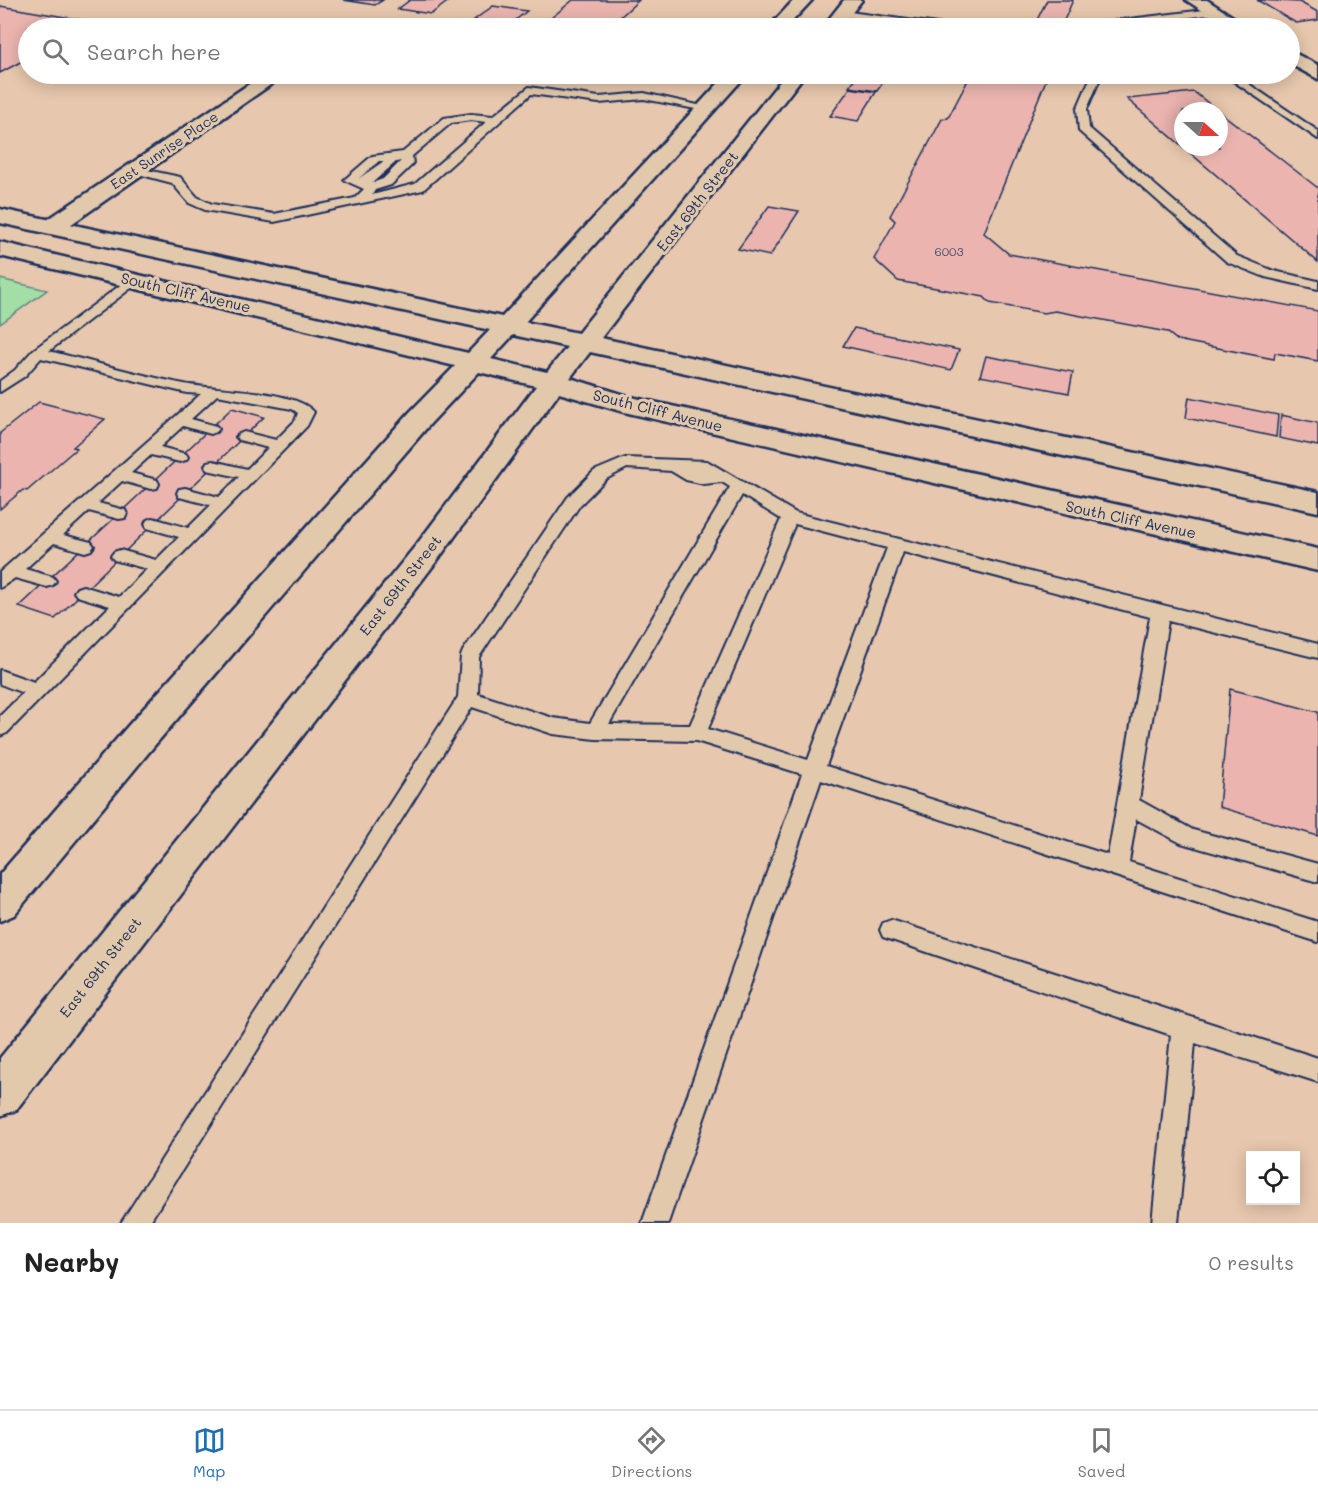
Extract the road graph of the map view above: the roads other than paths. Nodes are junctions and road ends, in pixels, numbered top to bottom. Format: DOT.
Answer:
graph roads {
  1 [pos="803,0"];
  2 [pos="1195,0"];
  3 [pos="848,7"];
  4 [pos="1213,12"];
  5 [pos="786,18"];
  6 [pos="899,18"];
  7 [pos="1157,18"];
  8 [pos="1224,18"];
  9 [pos="1300,63"];
  10 [pos="1318,73"];
  11 [pos="261,84"];
  12 [pos="728,84"];
  13 [pos="788,84"];
  14 [pos="1093,84"];
  15 [pos="1243,84"];
  16 [pos="706,108"];
  17 [pos="495,120"];
  18 [pos="1318,136"];
  19 [pos="406,155"];
  20 [pos="133,171"];
  21 [pos="370,189"];
  22 [pos="358,201"];
  23 [pos="0,216"];
  24 [pos="52,227"];
  25 [pos="0,249"];
  26 [pos="134,279"];
  27 [pos="1318,285"];
  28 [pos="508,326"];
  29 [pos="586,343"];
  30 [pos="38,353"];
  31 [pos="474,362"];
  32 [pos="553,382"];
  33 [pos="0,388"];
  34 [pos="214,390"];
  35 [pos="180,421"];
  36 [pos="211,429"];
  37 [pos="244,437"];
  38 [pos="279,446"];
  39 [pos="148,449"];
  40 [pos="180,457"];
  41 [pos="213,466"];
  42 [pos="120,475"];
  43 [pos="250,476"];
  44 [pos="732,481"];
  45 [pos="151,484"];
  46 [pos="185,493"];
  47 [pos="1318,502"];
  48 [pos="222,503"];
  49 [pos="86,505"];
  50 [pos="119,514"];
  51 [pos="790,517"];
  52 [pos="153,524"];
  53 [pos="191,535"];
  54 [pos="51,537"];
  55 [pos="897,545"];
  56 [pos="85,546"];
  57 [pos="120,556"];
  58 [pos="1318,560"];
  59 [pos="160,567"];
  60 [pos="6,576"];
  61 [pos="47,581"];
  62 [pos="83,592"];
  63 [pos="123,604"];
  64 [pos="1160,613"];
  65 [pos="1318,651"];
  66 [pos="0,677"];
  67 [pos="38,690"];
  68 [pos="468,698"];
  69 [pos="0,728"];
  70 [pos="595,731"];
  71 [pos="696,733"];
  72 [pos="814,770"];
  73 [pos="1127,804"];
  74 [pos="1117,868"];
  75 [pos="1318,873"];
  76 [pos="0,903"];
  77 [pos="891,930"];
  78 [pos="1318,932"];
  79 [pos="1185,1028"];
  80 [pos="1318,1070"];
  81 [pos="0,1094"];
  82 [pos="134,1223"];
  83 [pos="655,1223"];
  84 [pos="1165,1223"];
  1 -- 5 [label="main road"];
  2 -- 4 [label="main road"];
  3 -- 6 [label="lane"];
  4 -- 7 [label="lane"];
  4 -- 8 [label="main road"];
  9 -- 10 [label="main road"];
  11 -- 20 [label="main road, East Sunrise Place"];
  12 -- 16 [label="main road"];
  13 -- 29 [label="main road, East 69th Street"];
  14 -- 27 [label="lane"];
  15 -- 18 [label="lane"];
  16 -- 17 [label="lane"];
  16 -- 28 [label="main road"];
  17 -- 19 [label="lane"];
  17 -- 22 [label="lane"];
  19 -- 21 [label="lane"];
  19 -- 21 [label="lane"];
  20 -- 22 [label="lane"];
  20 -- 24 [label="main road, East Sunrise Place"];
  21 -- 22 [label="lane"];
  23 -- 24 [label="main road"];
  24 -- 28 [label="main road"];
  25 -- 26 [label="main road, South Cliff Avenue"];
  26 -- 30 [label="lane"];
  26 -- 31 [label="main road, South Cliff Avenue"];
  28 -- 29 [label="main road"];
  28 -- 31 [label="main road"];
  29 -- 32 [label="main road, East 69th Street"];
  29 -- 47 [label="main road"];
  30 -- 33 [label="lane"];
  30 -- 34 [label="lane"];
  31 -- 32 [label="main road, South Cliff Avenue"];
  31 -- 76 [label="main road"];
  32 -- 58 [label="main road, South Cliff Avenue"];
  32 -- 81 [label="main road, East 69th Street"];
  34 -- 35 [label="lane"];
  34 -- 38 [label="lane"];
  35 -- 36 [label="lane"];
  35 -- 39 [label="lane"];
  37 -- 38 [label="lane"];
  38 -- 43 [label="lane"];
  39 -- 40 [label="lane"];
  39 -- 42 [label="lane"];
  41 -- 43 [label="lane"];
  42 -- 45 [label="lane"];
  42 -- 49 [label="lane"];
  43 -- 48 [label="lane"];
  44 -- 51 [label="lane"];
  44 -- 68 [label="lane"];
  44 -- 70 [label="lane"];
  46 -- 48 [label="lane"];
  48 -- 53 [label="lane"];
  49 -- 50 [label="lane"];
  49 -- 54 [label="lane"];
  51 -- 55 [label="lane"];
  51 -- 71 [label="lane"];
  52 -- 53 [label="lane"];
  53 -- 59 [label="lane"];
  54 -- 56 [label="lane"];
  54 -- 60 [label="lane"];
  55 -- 64 [label="lane"];
  55 -- 72 [label="lane"];
  57 -- 59 [label="lane"];
  59 -- 63 [label="lane"];
  60 -- 61 [label="lane"];
  62 -- 63 [label="lane"];
  63 -- 67 [label="lane"];
  64 -- 65 [label="lane"];
  64 -- 73 [label="lane"];
  66 -- 67 [label="lane"];
  67 -- 69 [label="lane"];
  68 -- 70 [label="lane"];
  68 -- 82 [label="lane"];
  70 -- 71 [label="lane"];
  71 -- 72 [label="lane"];
  72 -- 74 [label="lane"];
  72 -- 83 [label="lane"];
  73 -- 74 [label="lane"];
  73 -- 75 [label="lane"];
  74 -- 78 [label="lane"];
  77 -- 79 [label="lane"];
  79 -- 80 [label="lane"];
  79 -- 84 [label="lane"];
}
